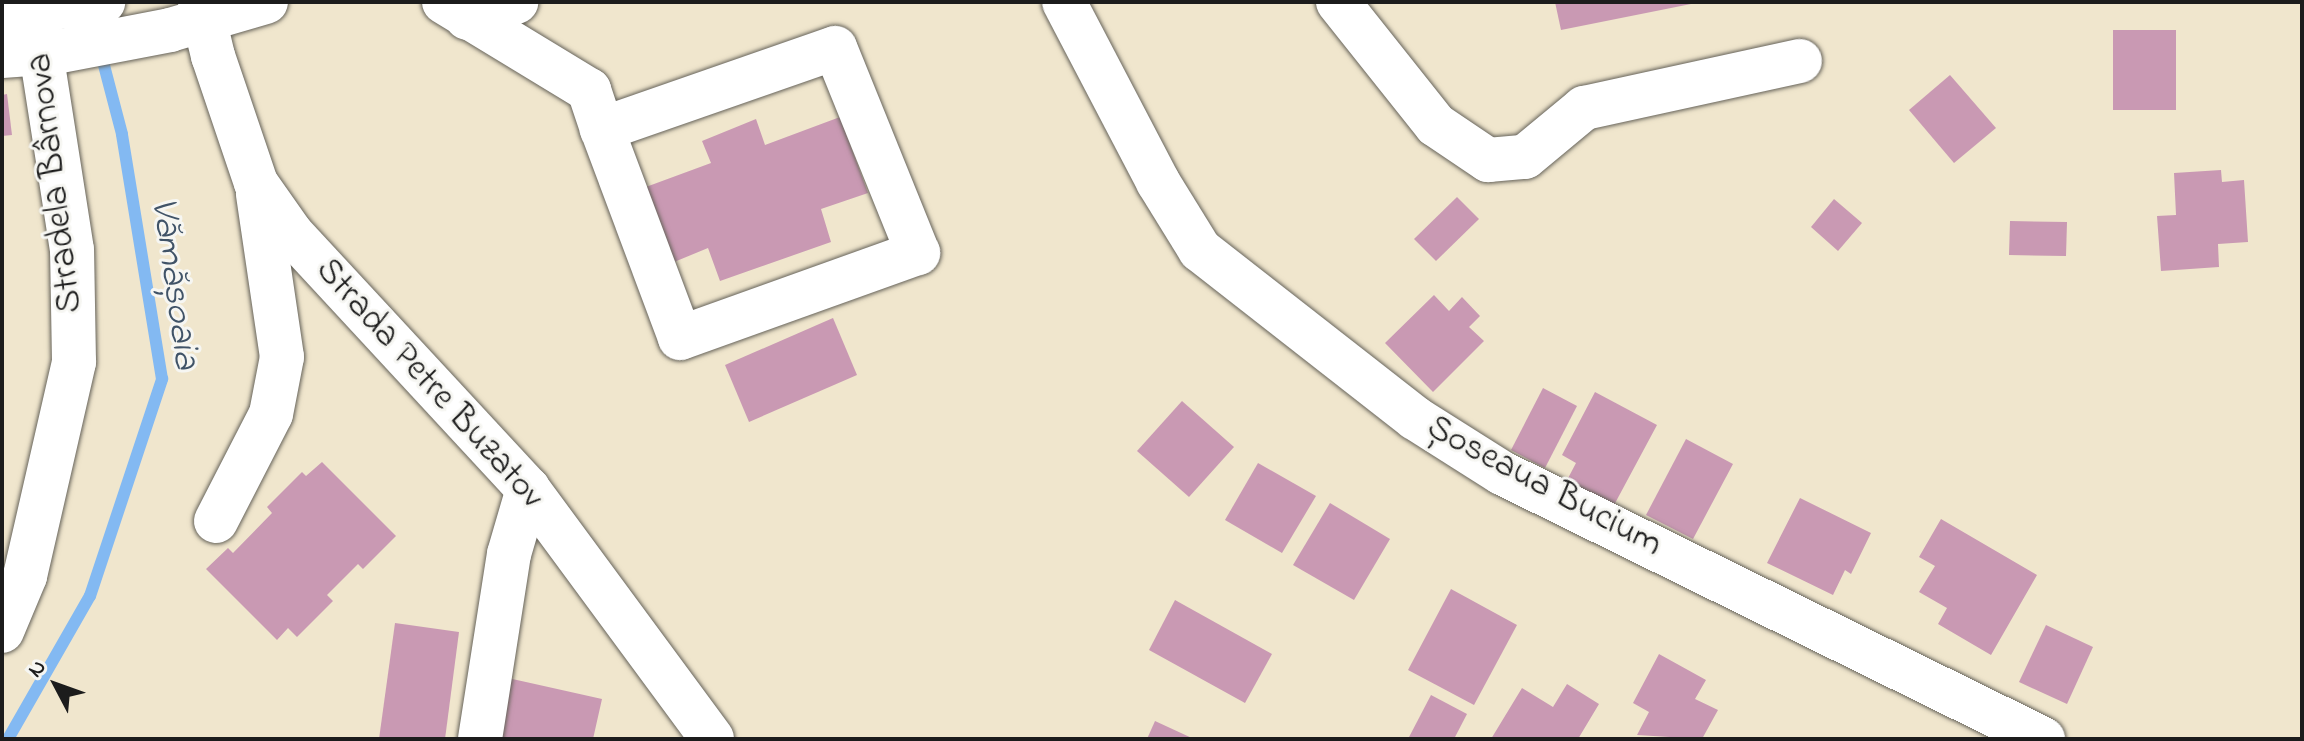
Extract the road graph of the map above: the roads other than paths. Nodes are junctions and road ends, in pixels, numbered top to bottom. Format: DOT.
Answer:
graph roads {
  1 [pos="103,2"];
  2 [pos="266,2"];
  3 [pos="516,2"];
  4 [pos="1064,2"];
  5 [pos="1342,3"];
  6 [pos="455,10"];
  7 [pos="192,17"];
  8 [pos="31,33"];
  9 [pos="1800,61"];
  10 [pos="602,129"];
  11 [pos="256,183"];
  12 [pos="528,489"];
  13 [pos="216,521"];
  14 [pos="2,631"];
  15 [pos="480,739"];
  16 [pos="712,739"];
  17 [pos="2043,739"];
  1 -- 8 [label="street"];
  2 -- 7 [label="street"];
  3 -- 6 [label="street"];
  4 -- 17 [label="street, Șoseaua Bucium"];
  5 -- 9 [label="street"];
  6 -- 10 [label="street"];
  7 -- 8 [label="street"];
  7 -- 11 [label="street, Strada Petre Buzatov"];
  8 -- 14 [label="street, Stradela Bârnova"];
  10 -- 10 [label="street"];
  11 -- 12 [label="street, Strada Petre Buzatov"];
  11 -- 13 [label="street"];
  12 -- 15 [label="street"];
  12 -- 16 [label="street, Strada Petre Buzatov"];
}
